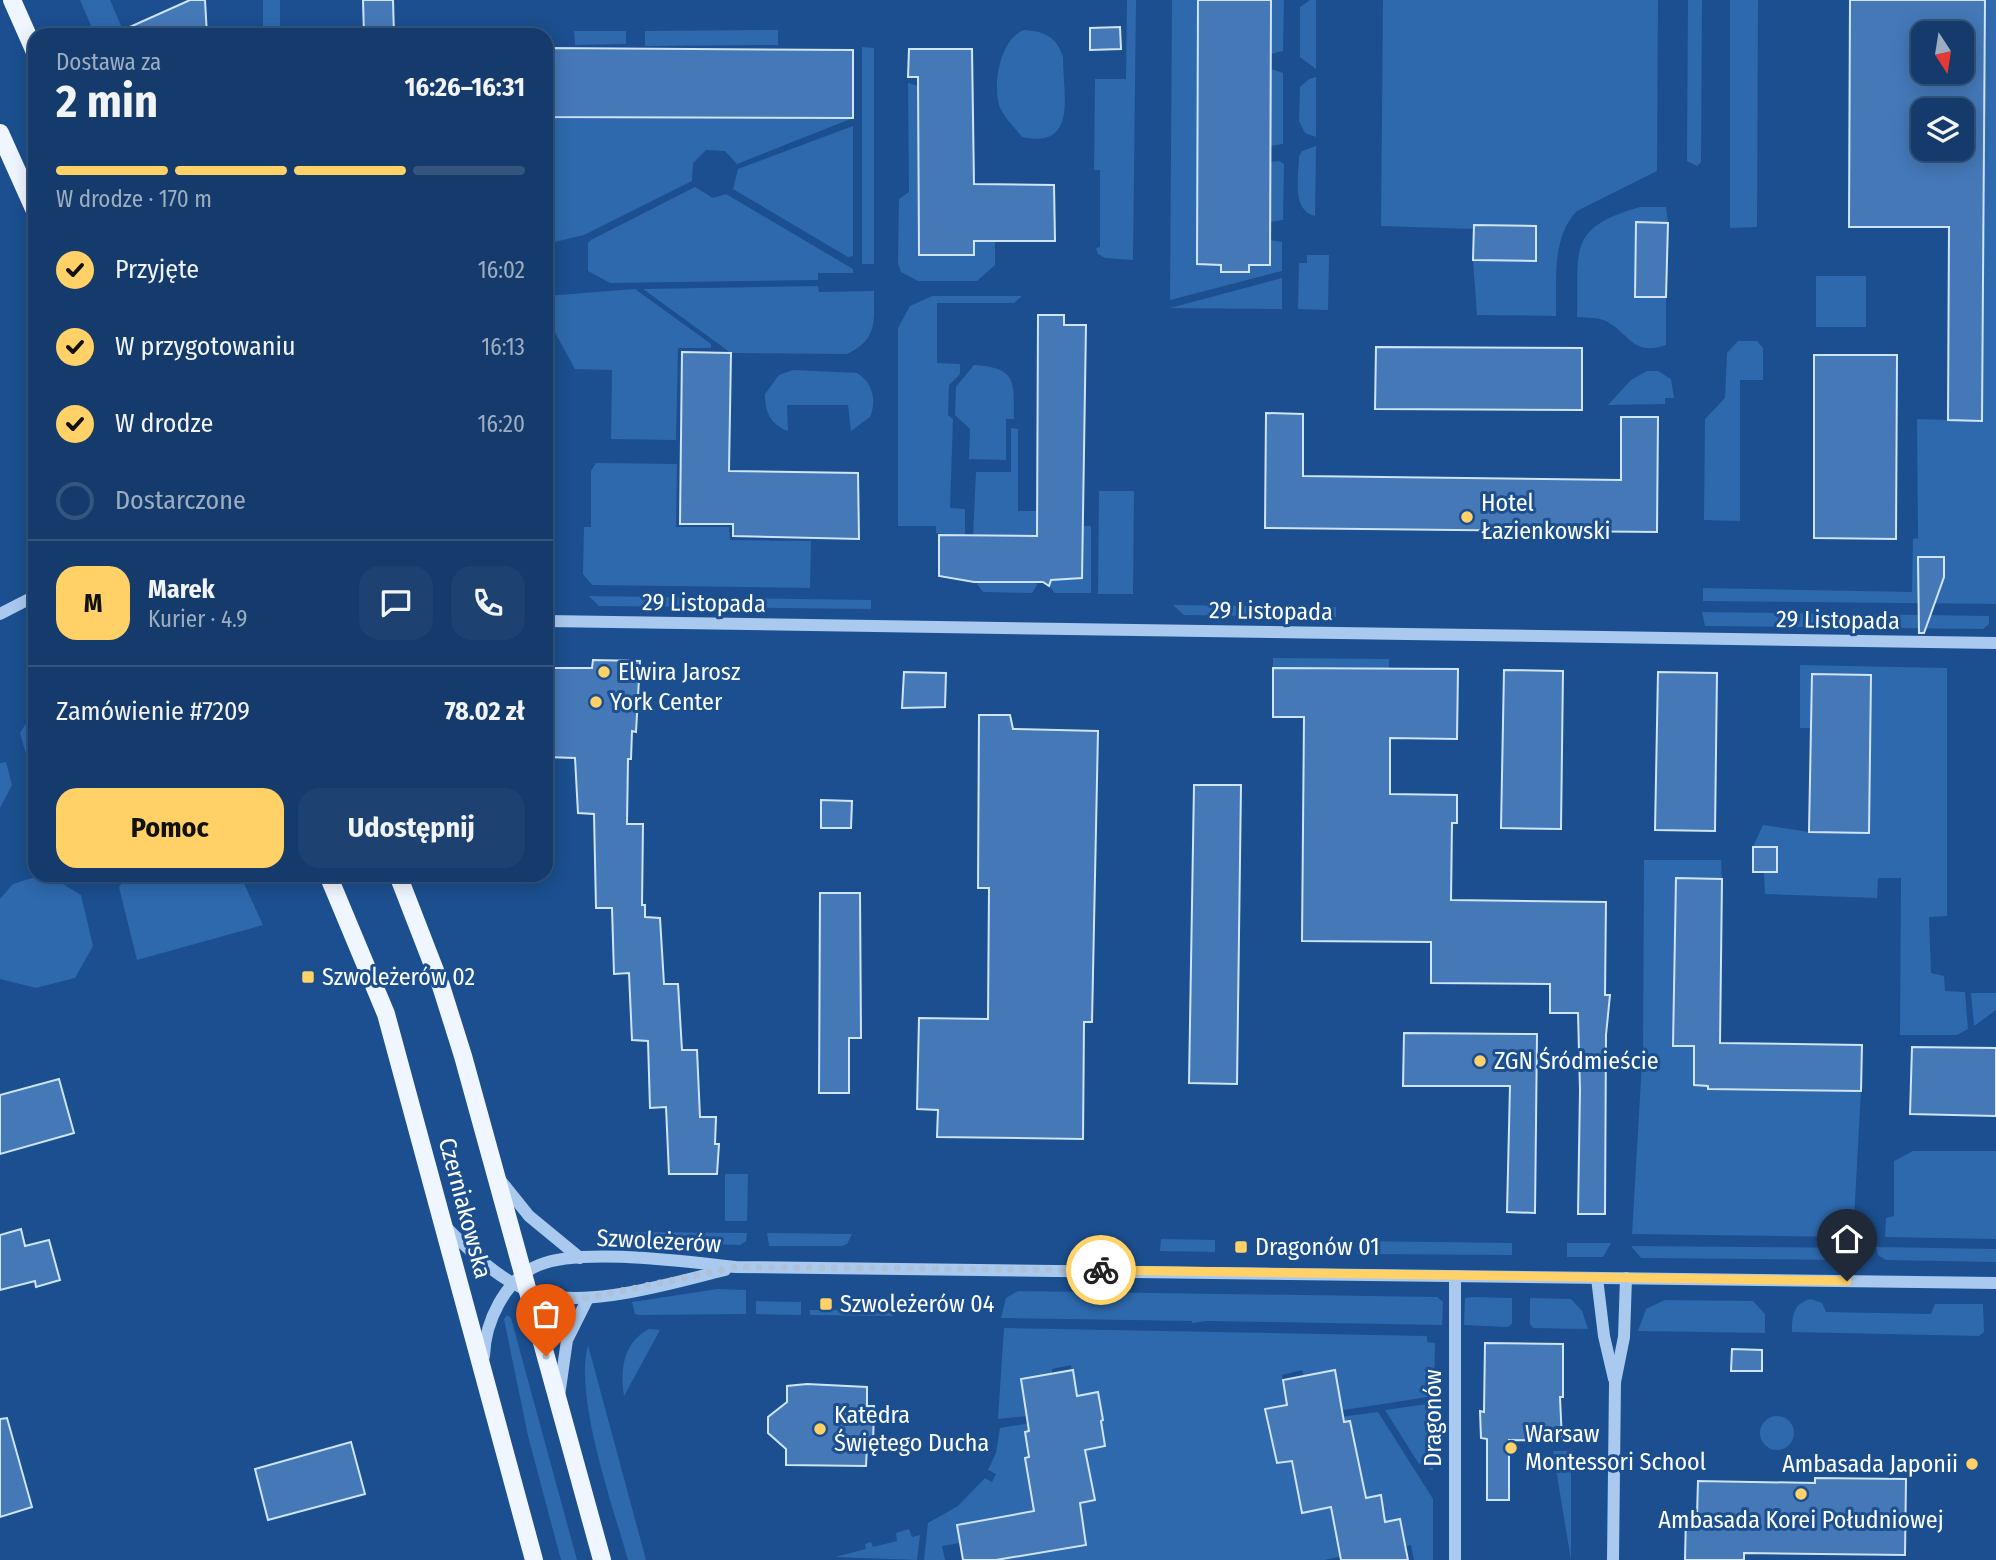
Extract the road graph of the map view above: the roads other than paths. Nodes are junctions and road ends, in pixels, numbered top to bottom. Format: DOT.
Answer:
graph roads {
  1 [pos="12,0"];
  2 [pos="28,36"];
  3 [pos="0,133"];
  4 [pos="28,195"];
  5 [pos="28,600"];
  6 [pos="0,614"];
  7 [pos="553,621"];
  8 [pos="1996,643"];
  9 [pos="331,882"];
  10 [pos="401,882"];
  11 [pos="498,1177"];
  12 [pos="444,1226"];
  13 [pos="580,1258"];
  14 [pos="736,1267"];
  15 [pos="1455,1276"];
  16 [pos="1597,1278"];
  17 [pos="1626,1278"];
  18 [pos="522,1282"];
  19 [pos="1996,1283"];
  20 [pos="588,1298"];
  21 [pos="483,1369"];
  22 [pos="1615,1382"];
  23 [pos="558,1399"];
  24 [pos="534,1560"];
  25 [pos="602,1560"];
  26 [pos="1455,1560"];
  27 [pos="1613,1560"];
  1 -- 2 [label="main road"];
  3 -- 4 [label="main road"];
  5 -- 6 [label="street"];
  7 -- 8 [label="street, 29 Listopada"];
  9 -- 12 [label="main road, Czerniakowska"];
  10 -- 11 [label="main road, Czerniakowska"];
  11 -- 13 [label="street, Szwoleżerów"];
  11 -- 18 [label="main road, Czerniakowska"];
  12 -- 18 [label="street, Szwoleżerów"];
  12 -- 21 [label="main road, Czerniakowska"];
  13 -- 14 [label="street, Szwoleżerów"];
  13 -- 18 [label="street, Szwoleżerów"];
  14 -- 15 [label="street, Szwoleżerów"];
  14 -- 20 [label="street, Szwoleżerów"];
  15 -- 16 [label="street, Szwoleżerów"];
  15 -- 26 [label="street, Dragonów"];
  16 -- 17 [label="street, Szwoleżerów"];
  16 -- 22 [label="street"];
  17 -- 19 [label="street, Szwoleżerów"];
  17 -- 22 [label="street"];
  18 -- 20 [label="street, Szwoleżerów"];
  18 -- 21 [label="street"];
  18 -- 23 [label="main road, Czerniakowska"];
  20 -- 23 [label="street"];
  21 -- 24 [label="main road, Czerniakowska"];
  22 -- 27 [label="street"];
  23 -- 25 [label="main road, Czerniakowska"];
}
